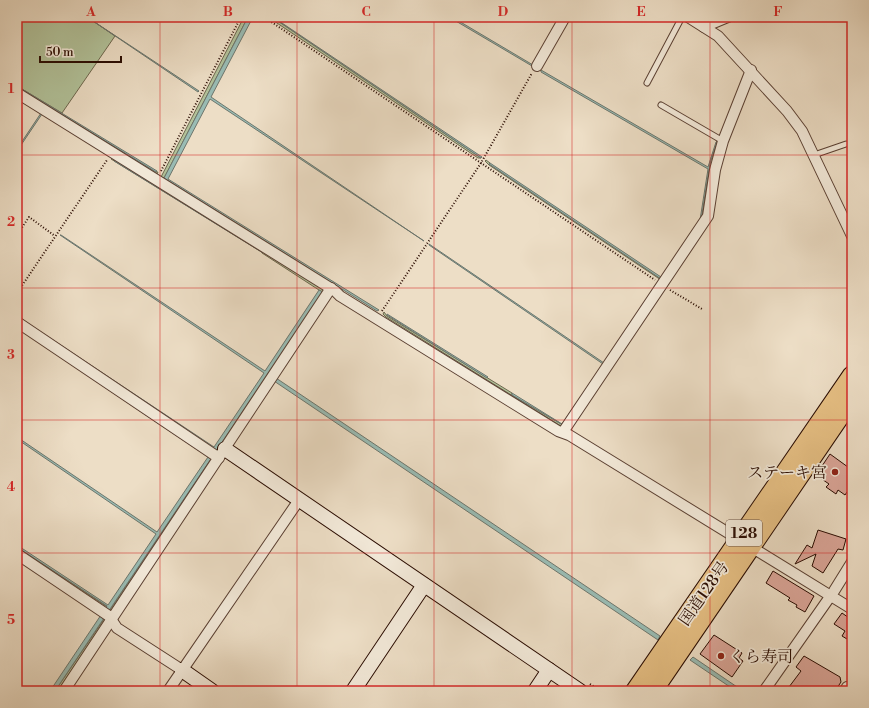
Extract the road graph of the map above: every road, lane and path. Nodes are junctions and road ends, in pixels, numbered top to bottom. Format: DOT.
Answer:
graph roads {
  1 [pos="241,17"];
  2 [pos="264,17"];
  3 [pos="565,17"];
  4 [pos="682,17"];
  5 [pos="688,17"];
  6 [pos="728,17"];
  7 [pos="704,27"];
  8 [pos="536,66"];
  9 [pos="751,70"];
  10 [pos="647,83"];
  11 [pos="17,93"];
  12 [pos="661,105"];
  13 [pos="723,141"];
  14 [pos="846,144"];
  15 [pos="112,152"];
  16 [pos="814,155"];
  17 [pos="481,163"];
  18 [pos="157,179"];
  19 [pos="17,235"];
  20 [pos="55,236"];
  21 [pos="852,236"];
  22 [pos="662,285"];
  23 [pos="331,288"];
  24 [pos="17,294"];
  25 [pos="702,309"];
  26 [pos="376,318"];
  27 [pos="17,322"];
  28 [pos="852,375"];
  29 [pos="852,399"];
  30 [pos="563,432"];
  31 [pos="222,453"];
  32 [pos="298,500"];
  33 [pos="745,544"];
  34 [pos="17,554"];
  35 [pos="852,562"];
  36 [pos="424,585"];
  37 [pos="830,595"];
  38 [pos="852,609"];
  39 [pos="111,620"];
  40 [pos="182,670"];
  41 [pos="549,670"];
  42 [pos="64,691"];
  43 [pos="168,691"];
  44 [pos="212,691"];
  45 [pos="353,691"];
  46 [pos="535,691"];
  47 [pos="580,691"];
  48 [pos="635,691"];
  49 [pos="653,691"];
  50 [pos="764,691"];
  51 [pos="845,691"];
  52 [pos="852,691"];
  1 -- 18 [label="path"];
  2 -- 17 [label="path"];
  3 -- 8 [label="street"];
  4 -- 10 [label="lane"];
  5 -- 7 [label="street"];
  6 -- 7 [label="street"];
  7 -- 9 [label="street"];
  8 -- 17 [label="path"];
  9 -- 13 [label="street"];
  9 -- 16 [label="street"];
  11 -- 15 [label="street"];
  12 -- 13 [label="lane"];
  13 -- 22 [label="street"];
  14 -- 16 [label="lane"];
  15 -- 18 [label="street"];
  15 -- 20 [label="path"];
  16 -- 21 [label="street"];
  17 -- 22 [label="path"];
  17 -- 26 [label="path"];
  18 -- 23 [label="street"];
  19 -- 20 [label="path"];
  20 -- 24 [label="path"];
  22 -- 25 [label="path"];
  22 -- 30 [label="street"];
  23 -- 26 [label="street"];
  23 -- 31 [label="street"];
  26 -- 30 [label="street"];
  27 -- 31 [label="street"];
  28 -- 33 [label="highway, 国道128号 / 128"];
  29 -- 33 [label="highway, 国道128号 / 128"];
  30 -- 33 [label="street"];
  31 -- 32 [label="street"];
  31 -- 39 [label="street"];
  32 -- 36 [label="street"];
  32 -- 40 [label="street"];
  33 -- 37 [label="street"];
  33 -- 48 [label="highway, 国道128号 / 128"];
  33 -- 49 [label="highway, 国道128号 / 128"];
  34 -- 39 [label="street"];
  35 -- 37 [label="street"];
  36 -- 41 [label="street"];
  36 -- 45 [label="street"];
  37 -- 38 [label="street"];
  37 -- 50 [label="street"];
  39 -- 40 [label="street"];
  39 -- 42 [label="street"];
  40 -- 43 [label="street"];
  40 -- 44 [label="street"];
  41 -- 46 [label="street"];
  41 -- 47 [label="street"];
  51 -- 52 [label="street"];
}
